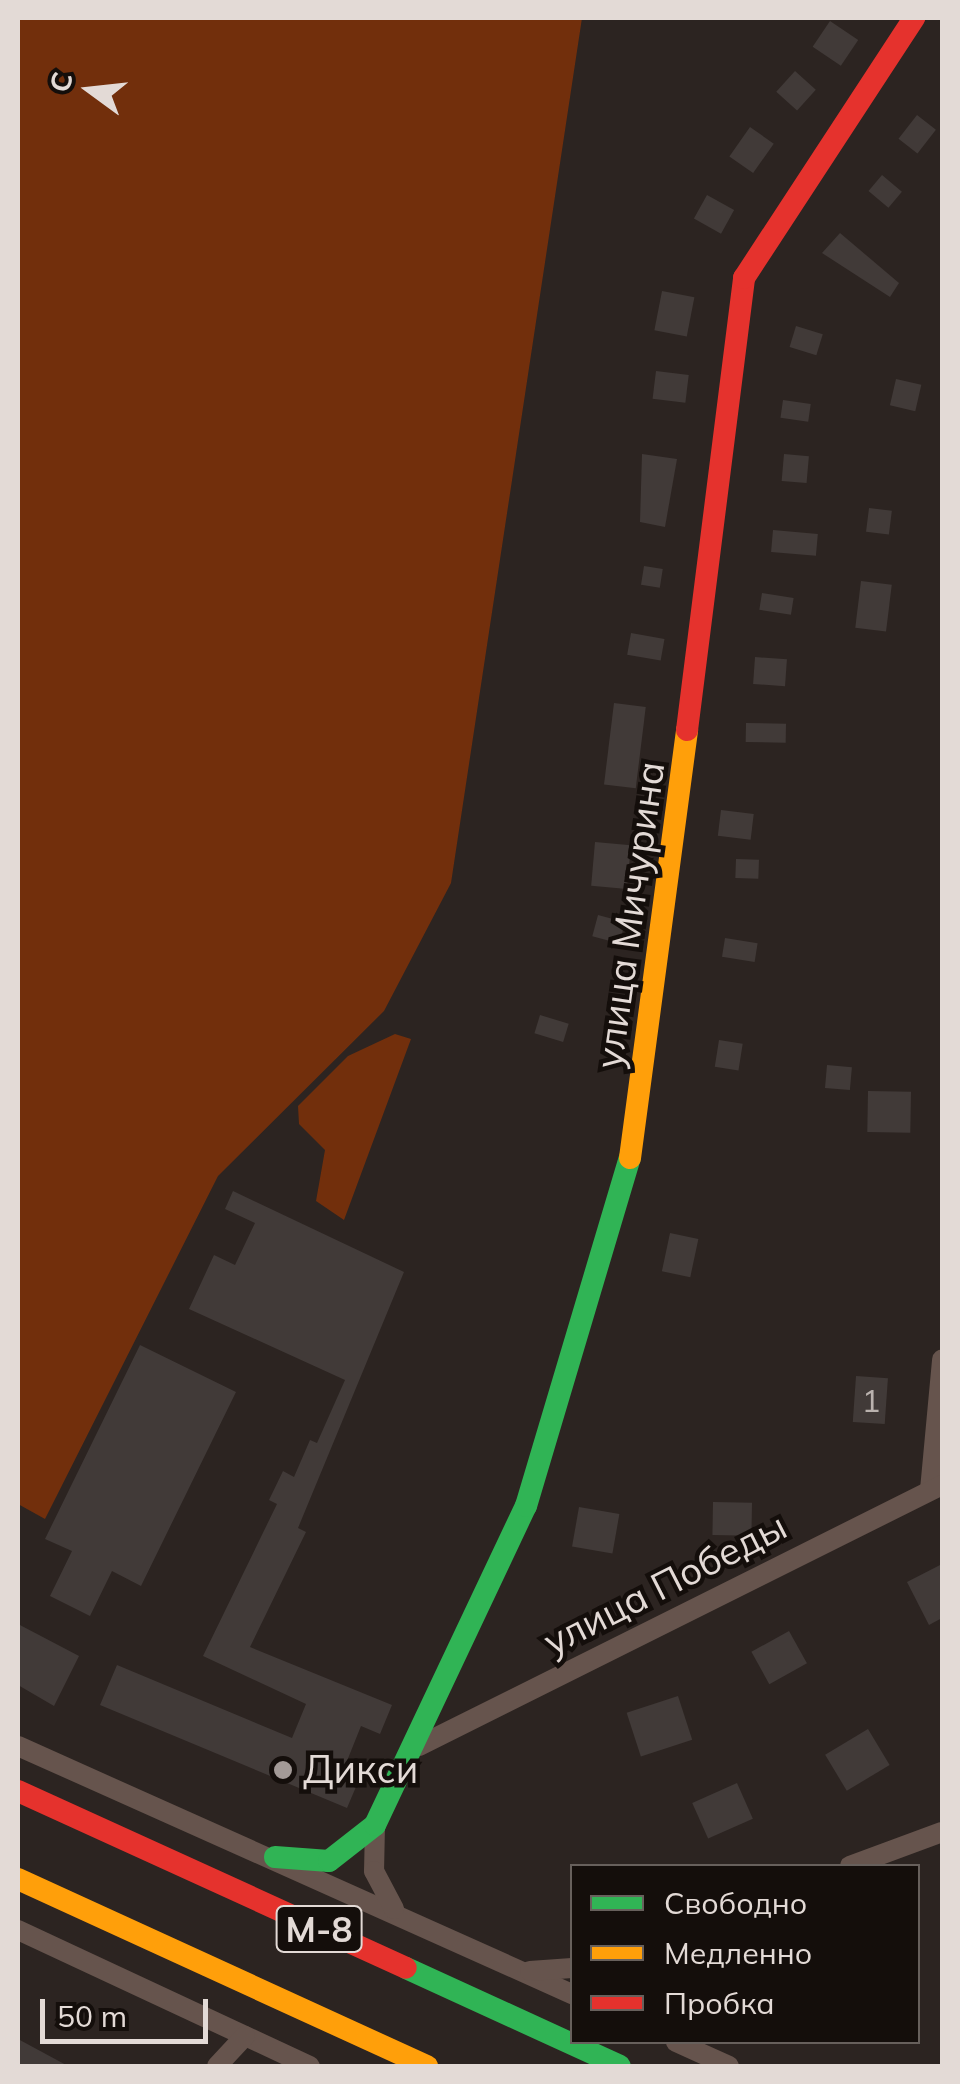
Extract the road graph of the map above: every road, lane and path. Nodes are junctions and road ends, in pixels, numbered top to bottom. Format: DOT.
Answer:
graph roads {
  1 [pos="914,18"];
  2 [pos="942,1360"];
  3 [pos="936,1488"];
  4 [pos="18,1746"];
  5 [pos="419,1746"];
  6 [pos="18,1790"];
  7 [pos="374,1825"];
  8 [pos="942,1832"];
  9 [pos="275,1857"];
  10 [pos="855,1864"];
  11 [pos="18,1879"];
  12 [pos="398,1914"];
  13 [pos="18,1930"];
  14 [pos="570,1968"];
  15 [pos="518,1970"];
  16 [pos="570,1993"];
  17 [pos="245,2036"];
  18 [pos="570,2043"];
  19 [pos="572,2044"];
  20 [pos="680,2044"];
  21 [pos="218,2066"];
  22 [pos="310,2066"];
  23 [pos="427,2066"];
  24 [pos="620,2066"];
  25 [pos="729,2066"];
  1 -- 5 [label="main road, улица Мичурина"];
  2 -- 3 [label="street"];
  3 -- 5 [label="street, улица Победы"];
  4 -- 9 [label="street"];
  5 -- 7 [label="main road, улица Мичурина"];
  6 -- 18 [label="main road, М-8"];
  7 -- 9 [label="main road, улица Мичурина"];
  7 -- 12 [label="street"];
  8 -- 10 [label="street"];
  9 -- 12 [label="street"];
  11 -- 23 [label="main road, М-8"];
  12 -- 15 [label="street"];
  13 -- 17 [label="street"];
  14 -- 15 [label="street"];
  15 -- 16 [label="street"];
  17 -- 21 [label="street"];
  17 -- 22 [label="street"];
  19 -- 24 [label="main road, М-8"];
  20 -- 25 [label="street"];
}
